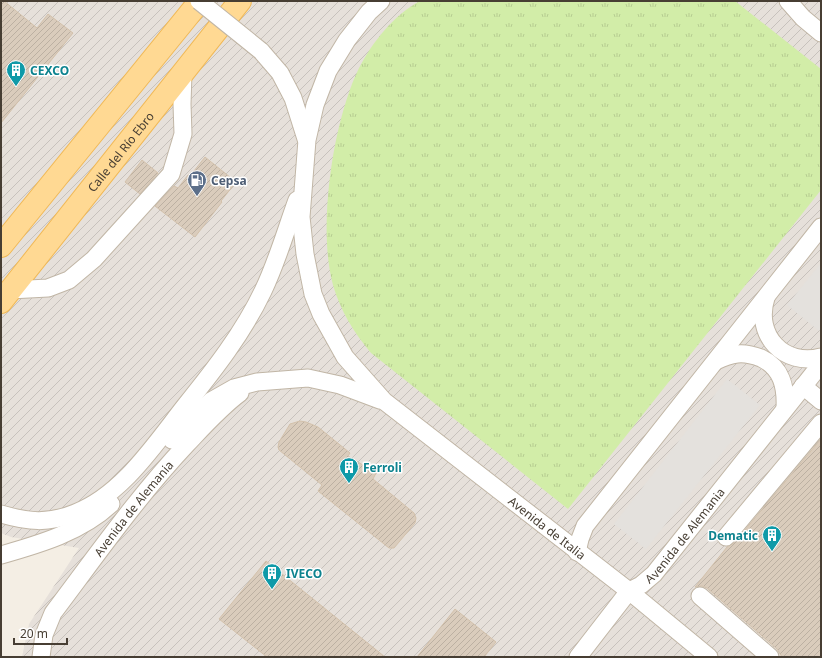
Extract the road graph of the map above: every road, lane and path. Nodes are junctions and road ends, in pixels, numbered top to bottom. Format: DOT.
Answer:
graph roads {
  1 [pos="199,1"];
  2 [pos="240,1"];
  3 [pos="381,1"];
  4 [pos="777,1"];
  5 [pos="788,1"];
  6 [pos="803,18"];
  7 [pos="821,33"];
  8 [pos="183,74"];
  9 [pos="88,138"];
  10 [pos="306,140"];
  11 [pos="303,183"];
  12 [pos="821,227"];
  13 [pos="1,232"];
  14 [pos="1,246"];
  15 [pos="766,296"];
  16 [pos="4,299"];
  17 [pos="821,357"];
  18 [pos="716,361"];
  19 [pos="821,364"];
  20 [pos="257,382"];
  21 [pos="803,386"];
  22 [pos="384,401"];
  23 [pos="821,401"];
  24 [pos="786,408"];
  25 [pos="821,423"];
  26 [pos="1,514"];
  27 [pos="726,537"];
  28 [pos="577,552"];
  29 [pos="1,555"];
  30 [pos="629,591"];
  31 [pos="700,596"];
  32 [pos="41,657"];
  33 [pos="578,657"];
  34 [pos="709,657"];
  35 [pos="770,657"];
  1 -- 9 [label="main road"];
  1 -- 10 [label="street, bridge"];
  2 -- 8 [label="main road, Calle del Río Ebro"];
  3 -- 10 [label="street"];
  4 -- 6 [label="street"];
  5 -- 6 [label="street"];
  6 -- 7 [label="street"];
  8 -- 16 [label="main road, Calle del Río Ebro"];
  8 -- 16 [label="street"];
  9 -- 13 [label="main road"];
  9 -- 14 [label="main road"];
  10 -- 11 [label="street"];
  11 -- 22 [label="street"];
  11 -- 26 [label="street"];
  12 -- 15 [label="street"];
  15 -- 17 [label="street"];
  15 -- 18 [label="street"];
  18 -- 24 [label="street"];
  18 -- 28 [label="street"];
  19 -- 21 [label="street, Avenida de Alemania"];
  20 -- 22 [label="street"];
  20 -- 29 [label="street"];
  20 -- 32 [label="street, Avenida de Alemania"];
  21 -- 23 [label="street"];
  21 -- 24 [label="street, Avenida de Alemania"];
  22 -- 28 [label="street, Avenida de Italia"];
  24 -- 30 [label="street, Avenida de Alemania"];
  25 -- 27 [label="street"];
  28 -- 30 [label="street, Avenida de Italia"];
  30 -- 33 [label="street, Avenida de Alemania"];
  30 -- 34 [label="street, Avenida de Italia"];
  31 -- 35 [label="street"];
}
